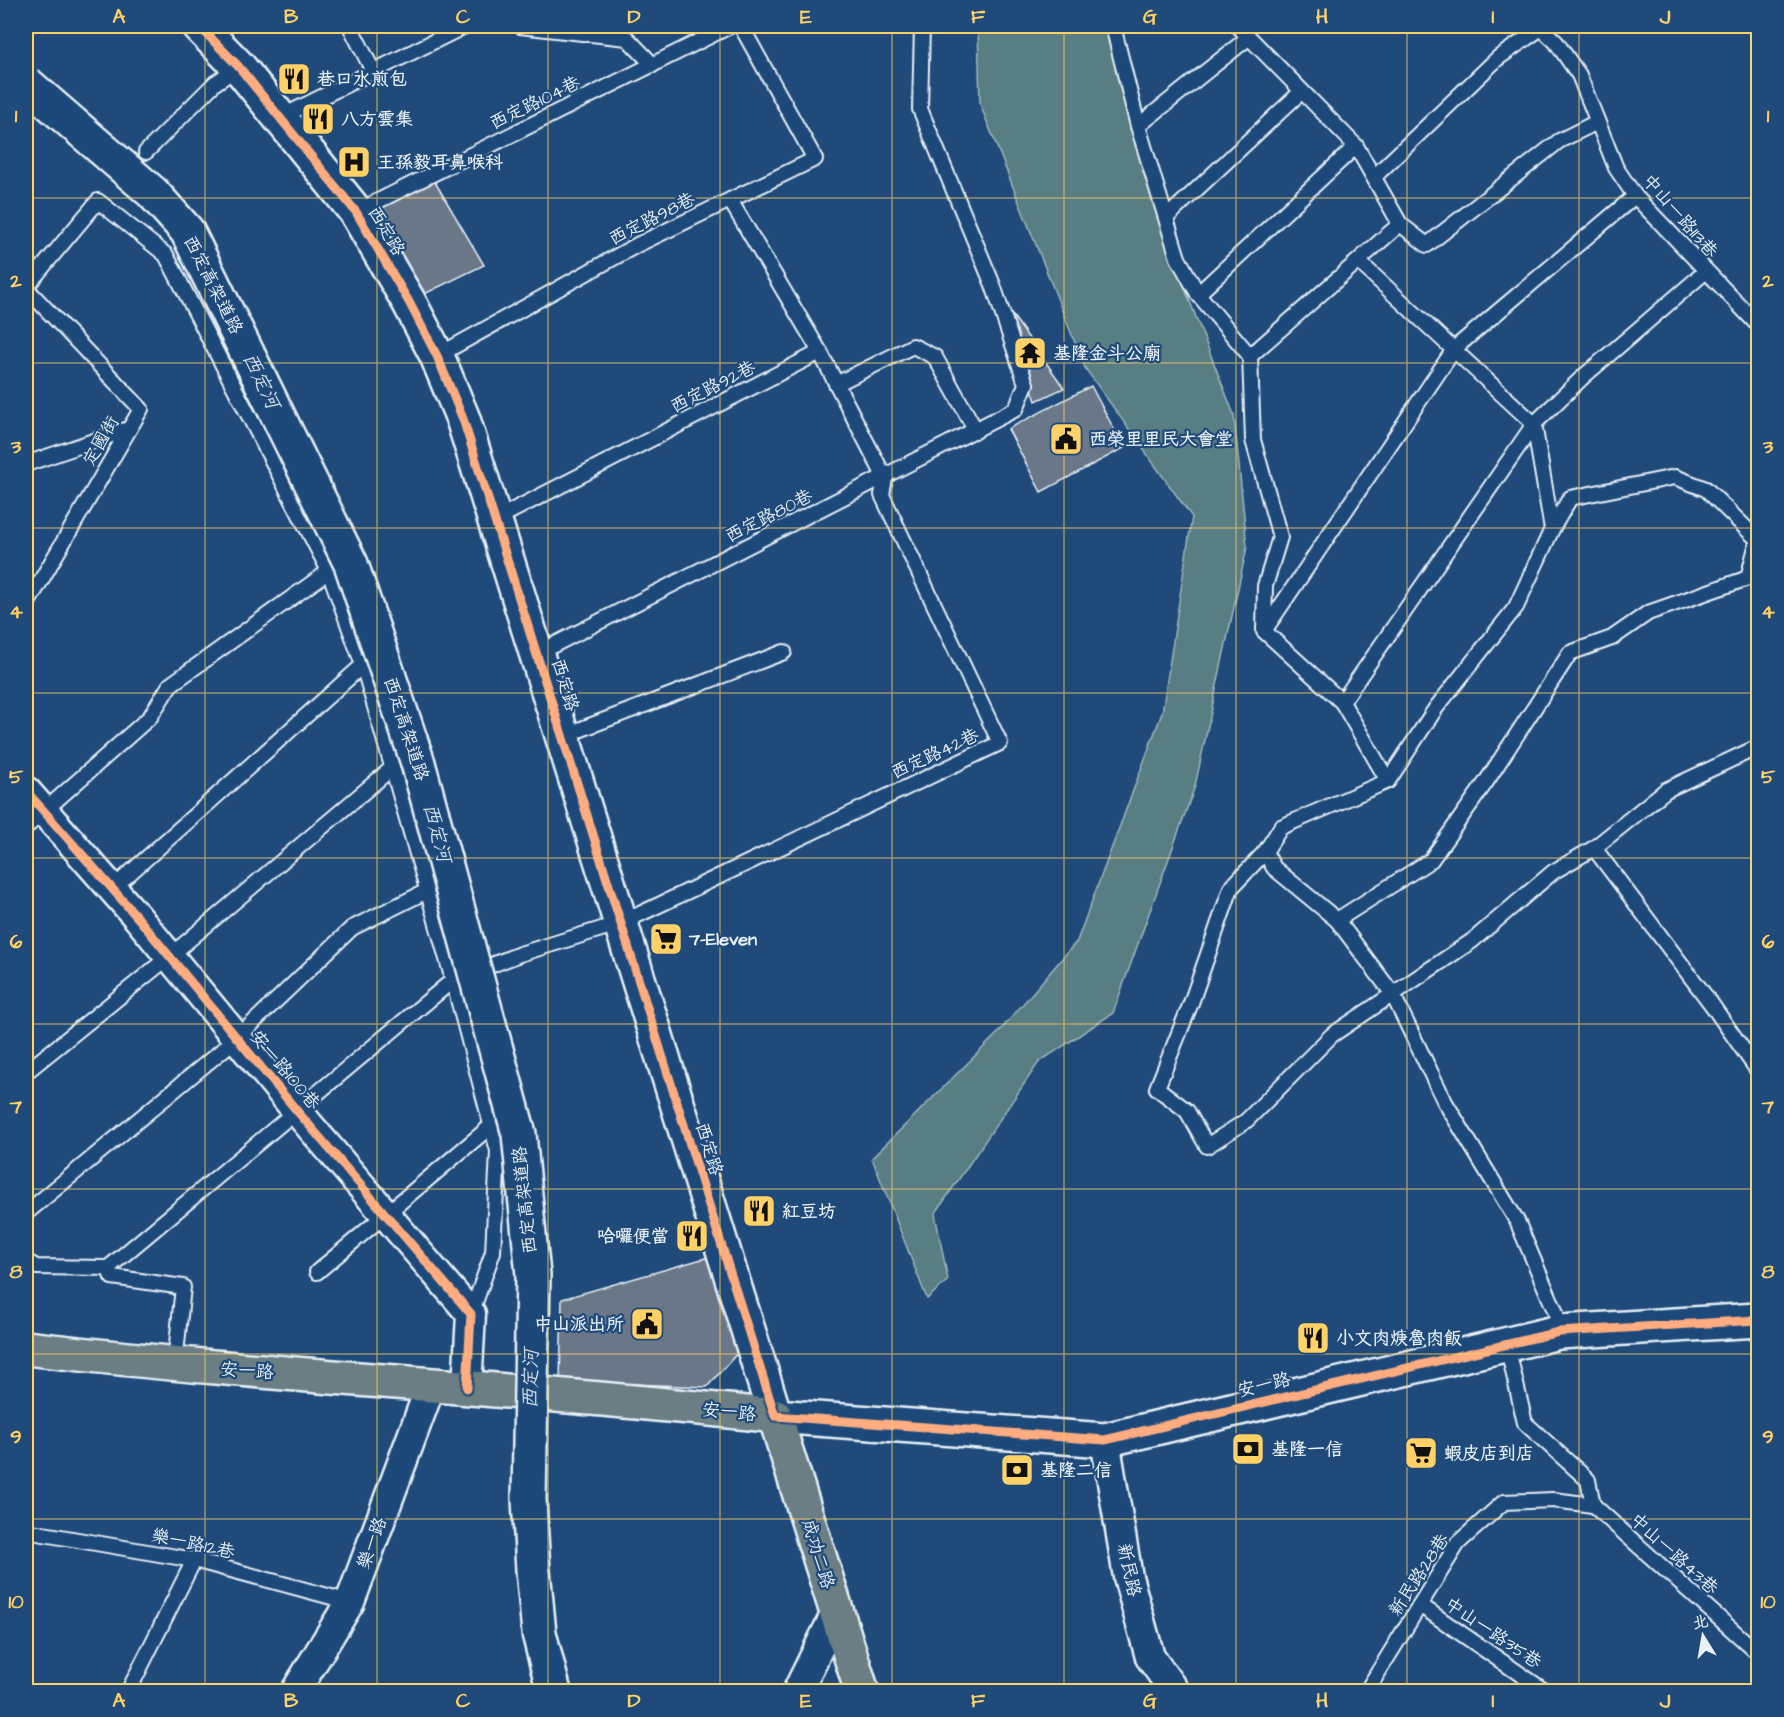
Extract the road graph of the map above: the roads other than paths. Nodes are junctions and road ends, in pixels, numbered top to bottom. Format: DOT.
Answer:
graph roads {
  1 [pos="199,26"];
  2 [pos="350,26"];
  3 [pos="465,26"];
  4 [pos="519,26"];
  5 [pos="730,26"];
  6 [pos="741,26"];
  7 [pos="922,26"];
  8 [pos="1113,26"];
  9 [pos="1238,26"];
  10 [pos="1542,26"];
  11 [pos="1248,38"];
  12 [pos="653,65"];
  13 [pos="239,68"];
  14 [pos="373,71"];
  15 [pos="26,83"];
  16 [pos="1301,92"];
  17 [pos="279,118"];
  18 [pos="1597,122"];
  19 [pos="1138,126"];
  20 [pos="1356,146"];
  21 [pos="146,152"];
  22 [pos="1375,176"];
  23 [pos="1635,196"];
  24 [pos="730,200"];
  25 [pos="356,212"];
  26 [pos="1167,217"];
  27 [pos="1400,224"];
  28 [pos="1359,262"];
  29 [pos="1705,272"];
  30 [pos="26,287"];
  31 [pos="1198,294"];
  32 [pos="1758,325"];
  33 [pos="1455,348"];
  34 [pos="820,352"];
  35 [pos="437,356"];
  36 [pos="1250,356"];
  37 [pos="836,384"];
  38 [pos="1534,424"];
  39 [pos="129,429"];
  40 [pos="976,431"];
  41 [pos="26,464"];
  42 [pos="885,478"];
  43 [pos="496,519"];
  44 [pos="1552,529"];
  45 [pos="1758,539"];
  46 [pos="329,571"];
  47 [pos="26,606"];
  48 [pos="1264,631"];
  49 [pos="784,652"];
  50 [pos="538,653"];
  51 [pos="363,665"];
  52 [pos="1342,702"];
  53 [pos="563,736"];
  54 [pos="1758,747"];
  55 [pos="392,768"];
  56 [pos="1388,781"];
  57 [pos="31,810"];
  58 [pos="1594,848"];
  59 [pos="1265,852"];
  60 [pos="112,889"];
  61 [pos="427,891"];
  62 [pos="1337,921"];
  63 [pos="621,923"];
  64 [pos="170,956"];
  65 [pos="453,980"];
  66 [pos="1392,993"];
  67 [pos="237,1038"];
  68 [pos="1758,1071"];
  69 [pos="26,1072"];
  70 [pos="297,1111"];
  71 [pos="491,1126"];
  72 [pos="26,1213"];
  73 [pos="386,1215"];
  74 [pos="26,1261"];
  75 [pos="108,1268"];
  76 [pos="317,1272"];
  77 [pos="471,1314"];
  78 [pos="1758,1320"];
  79 [pos="1559,1332"];
  80 [pos="1507,1345"];
  81 [pos="26,1348"];
  82 [pos="174,1365"];
  83 [pos="431,1385"];
  84 [pos="466,1388"];
  85 [pos="774,1416"];
  86 [pos="1105,1440"];
  87 [pos="1593,1505"];
  88 [pos="26,1531"];
  89 [pos="194,1560"];
  90 [pos="350,1602"];
  91 [pos="1420,1605"];
  92 [pos="836,1613"];
  93 [pos="1758,1653"];
  94 [pos="128,1692"];
  95 [pos="295,1692"];
  96 [pos="554,1692"];
  97 [pos="797,1692"];
  98 [pos="862,1692"];
  99 [pos="1175,1692"];
  100 [pos="1366,1692"];
  101 [pos="1546,1692"];
  1 -- 13 [label="street, 西定路"];
  2 -- 14 [label="lane"];
  3 -- 14 [label="lane"];
  4 -- 12 [label="lane"];
  5 -- 12 [label="lane, 西定路104巷"];
  6 -- 24 [label="lane, 西定路98巷"];
  7 -- 40 [label="lane, 西定路80巷"];
  8 -- 19 [label="lane"];
  9 -- 11 [label="lane"];
  10 -- 18 [label="lane, 中山一路113巷"];
  10 -- 22 [label="lane"];
  11 -- 16 [label="lane"];
  11 -- 19 [label="lane"];
  12 -- 25 [label="lane, 西定路104巷"];
  13 -- 17 [label="street, 西定路"];
  13 -- 21 [label="lane"];
  14 -- 17 [label="lane"];
  15 -- 96 [label="street, 西定高架道路, bridge"];
  16 -- 20 [label="lane"];
  16 -- 26 [label="lane"];
  17 -- 25 [label="street, 西定路"];
  18 -- 23 [label="lane, 中山一路113巷"];
  18 -- 27 [label="lane"];
  19 -- 26 [label="lane"];
  20 -- 22 [label="lane"];
  20 -- 31 [label="lane"];
  22 -- 27 [label="lane"];
  23 -- 29 [label="lane, 中山一路113巷"];
  23 -- 33 [label="lane"];
  24 -- 34 [label="lane"];
  24 -- 35 [label="lane, 西定路98巷"];
  25 -- 35 [label="street, 西定路"];
  26 -- 31 [label="lane"];
  27 -- 28 [label="lane"];
  28 -- 33 [label="lane"];
  28 -- 36 [label="lane"];
  29 -- 32 [label="lane, 中山一路113巷"];
  29 -- 38 [label="lane"];
  30 -- 39 [label="lane, 定國街"];
  30 -- 46 [label="lane"];
  31 -- 36 [label="lane"];
  33 -- 38 [label="lane"];
  33 -- 48 [label="lane"];
  34 -- 37 [label="lane"];
  34 -- 43 [label="lane, 西定路92巷"];
  35 -- 43 [label="street, 西定路"];
  36 -- 48 [label="lane"];
  37 -- 40 [label="lane"];
  37 -- 42 [label="lane"];
  38 -- 44 [label="lane"];
  38 -- 52 [label="lane"];
  39 -- 41 [label="lane"];
  39 -- 47 [label="lane, 定國街"];
  40 -- 42 [label="lane, 西定路80巷"];
  42 -- 50 [label="lane, 西定路80巷"];
  42 -- 63 [label="lane, 西定路42巷"];
  43 -- 50 [label="street, 西定路"];
  44 -- 45 [label="lane"];
  44 -- 56 [label="lane"];
  45 -- 62 [label="lane"];
  46 -- 51 [label="lane"];
  46 -- 57 [label="lane, 安一路100巷"];
  48 -- 52 [label="lane"];
  49 -- 53 [label="lane"];
  50 -- 53 [label="street, 西定路"];
  51 -- 55 [label="lane"];
  51 -- 60 [label="lane"];
  52 -- 56 [label="lane"];
  53 -- 63 [label="street, 西定路"];
  54 -- 58 [label="lane"];
  55 -- 61 [label="lane"];
  55 -- 64 [label="lane"];
  56 -- 59 [label="lane"];
  57 -- 60 [label="street, 安一路100巷"];
  58 -- 66 [label="lane"];
  58 -- 68 [label="lane"];
  59 -- 62 [label="lane"];
  59 -- 66 [label="lane"];
  60 -- 64 [label="street, 安一路100巷"];
  61 -- 65 [label="lane"];
  61 -- 67 [label="lane, 安一路100巷"];
  62 -- 66 [label="lane"];
  63 -- 65 [label="lane, 安一路100巷"];
  63 -- 85 [label="street, 西定路"];
  64 -- 67 [label="street, 安一路100巷"];
  64 -- 69 [label="lane"];
  65 -- 70 [label="lane, 安一路100巷"];
  65 -- 71 [label="lane"];
  66 -- 79 [label="lane"];
  67 -- 70 [label="street, 安一路100巷"];
  67 -- 72 [label="lane, 安一路100巷"];
  70 -- 73 [label="street, 安一路100巷"];
  70 -- 75 [label="lane, 安一路100巷"];
  71 -- 73 [label="lane"];
  71 -- 77 [label="lane"];
  73 -- 76 [label="lane"];
  73 -- 77 [label="street, 安一路100巷"];
  74 -- 75 [label="lane"];
  75 -- 82 [label="lane"];
  77 -- 84 [label="street"];
  78 -- 79 [label="street, 安一路"];
  79 -- 80 [label="street, 安一路"];
  80 -- 86 [label="street, 安一路"];
  80 -- 87 [label="lane"];
  81 -- 82 [label="main road, 安一路"];
  82 -- 83 [label="main road, 安一路"];
  83 -- 84 [label="main road, 安一路"];
  83 -- 90 [label="street, 樂一路"];
  84 -- 85 [label="main road, 安一路"];
  85 -- 86 [label="street, 安一路"];
  85 -- 92 [label="main road, 成功二路"];
  86 -- 99 [label="street, 新民路"];
  87 -- 91 [label="lane, 新民路28巷"];
  87 -- 93 [label="lane, 中山一路43巷"];
  88 -- 89 [label="lane, 樂一路12巷"];
  89 -- 90 [label="lane, 樂一路12巷"];
  89 -- 94 [label="lane"];
  90 -- 95 [label="street, 樂一路"];
  91 -- 100 [label="lane, 新民路28巷"];
  91 -- 101 [label="lane, 中山一路35巷"];
  92 -- 97 [label="street"];
  92 -- 98 [label="main road, 成功二路"];
}
